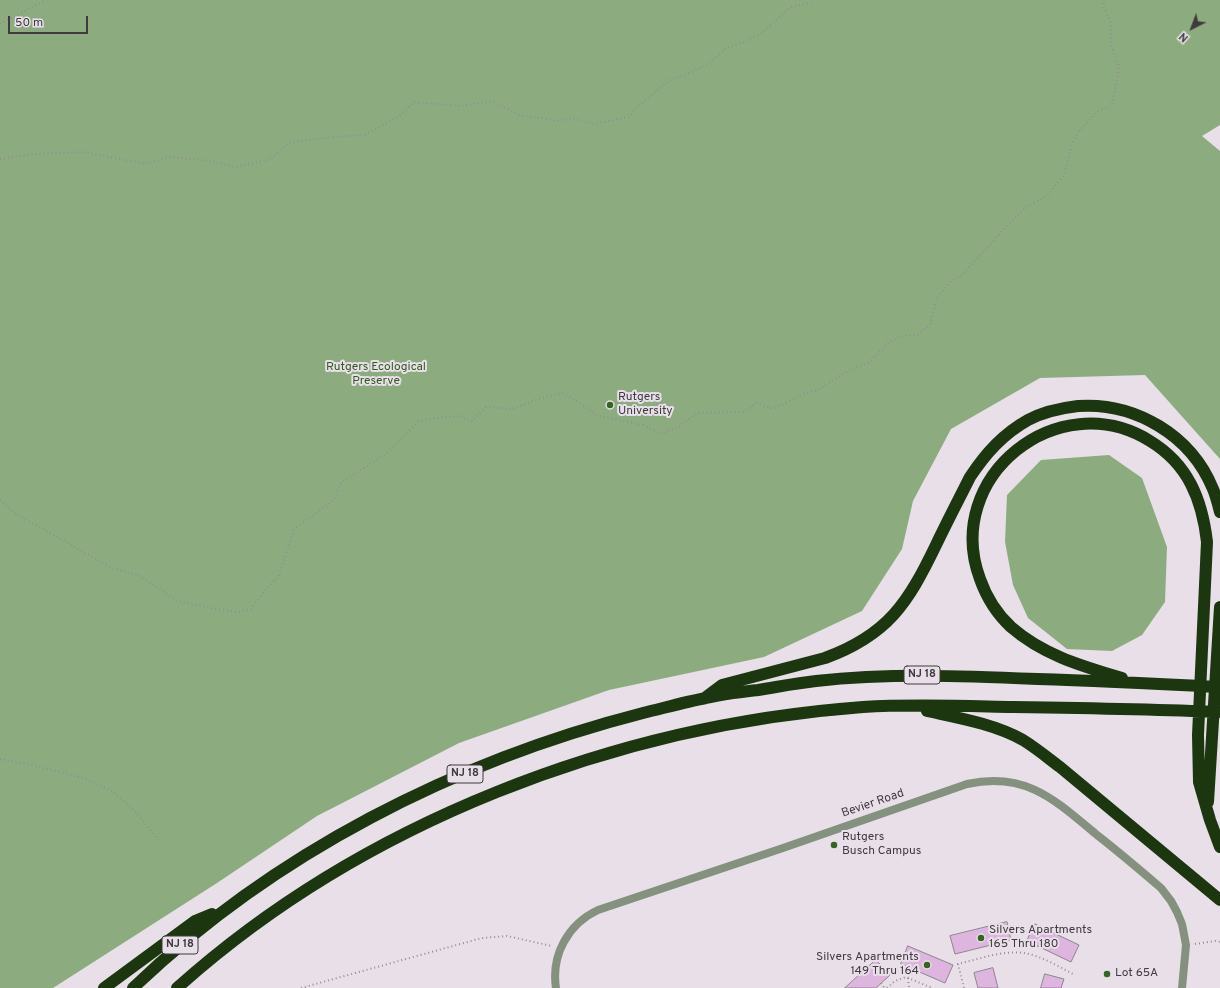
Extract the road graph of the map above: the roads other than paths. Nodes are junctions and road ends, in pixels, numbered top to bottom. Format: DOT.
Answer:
graph roads {
  1 [pos="1220,512"];
  2 [pos="1220,607"];
  3 [pos="1146,683"];
  4 [pos="1220,687"];
  5 [pos="705,698"];
  6 [pos="904,705"];
  7 [pos="1220,712"];
  8 [pos="1207,807"];
  9 [pos="1220,847"];
  10 [pos="1220,900"];
  11 [pos="231,906"];
  12 [pos="104,988"];
  13 [pos="133,988"];
  14 [pos="177,988"];
  15 [pos="556,988"];
  16 [pos="1182,988"];
  1 -- 5 [label="highway"];
  2 -- 8 [label="highway"];
  3 -- 4 [label="highway, NJ 18"];
  3 -- 5 [label="highway, NJ 18"];
  3 -- 8 [label="highway"];
  5 -- 11 [label="highway, NJ 18"];
  6 -- 7 [label="highway, NJ 18"];
  6 -- 10 [label="highway"];
  6 -- 14 [label="highway, NJ 18"];
  8 -- 9 [label="highway"];
  11 -- 12 [label="highway"];
  11 -- 13 [label="highway, NJ 18"];
  15 -- 16 [label="street, Bevier Road"];
}
